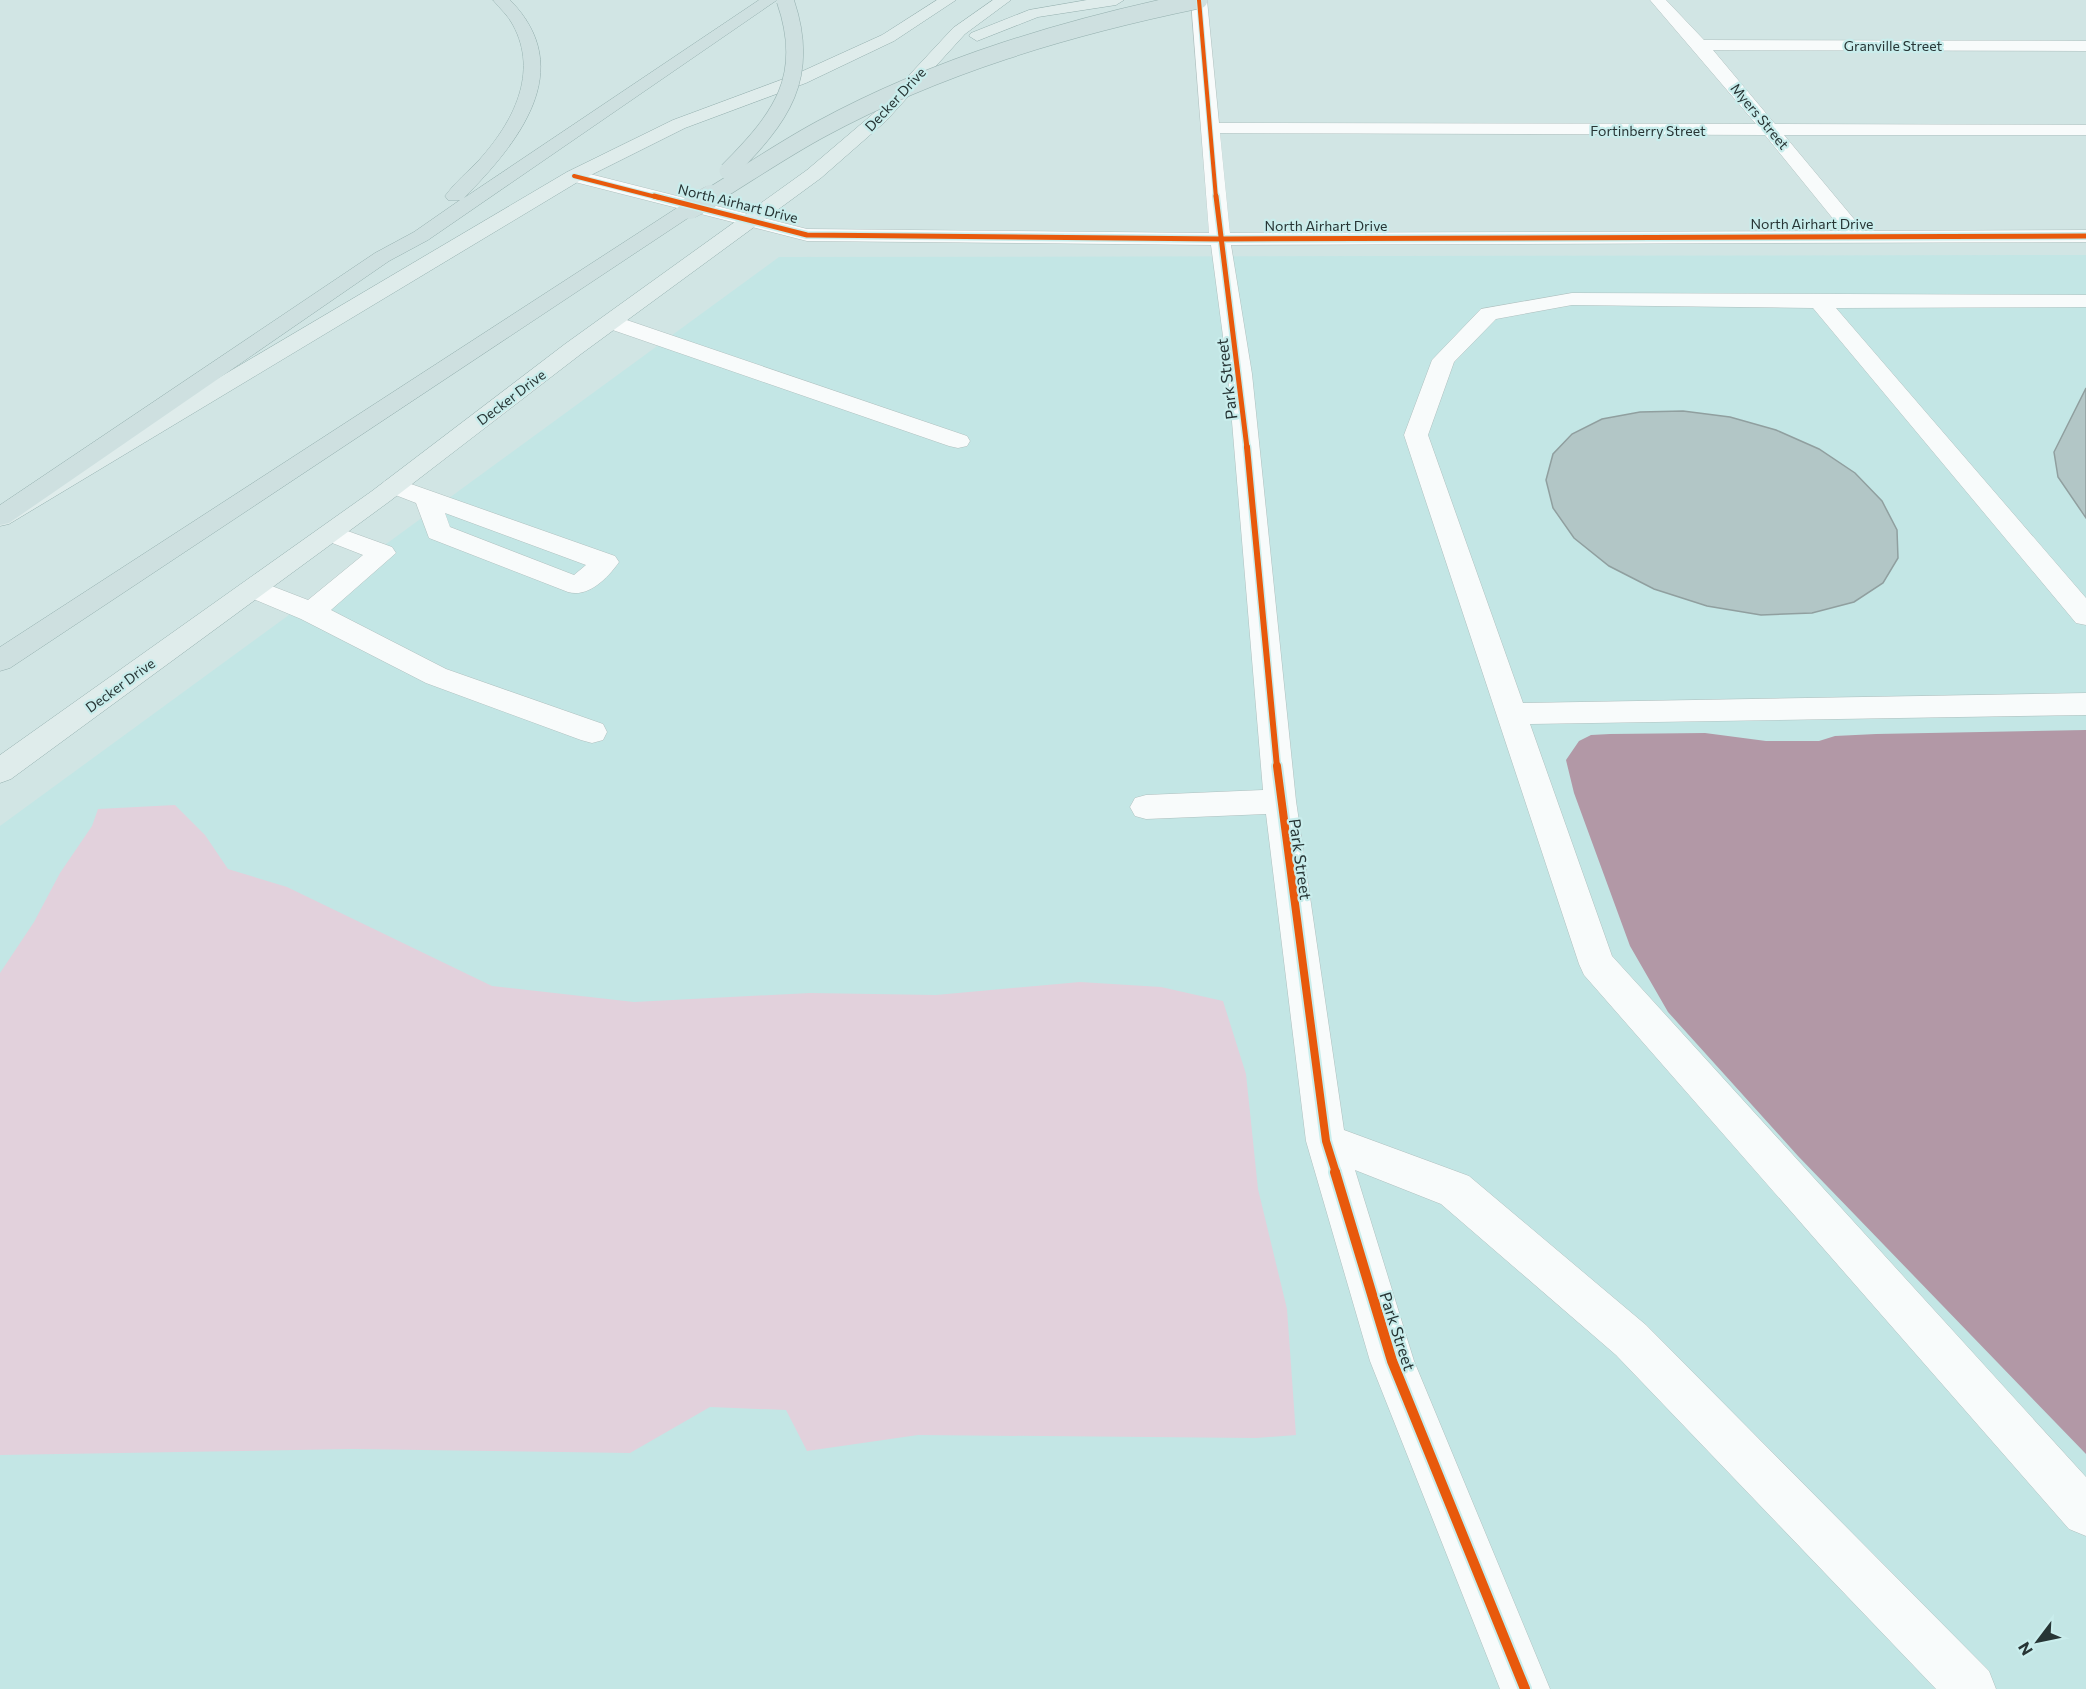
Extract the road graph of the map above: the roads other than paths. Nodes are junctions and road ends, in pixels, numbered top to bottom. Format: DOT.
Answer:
graph roads {
  1 [pos="501,0"];
  2 [pos="769,0"];
  3 [pos="785,0"];
  4 [pos="948,0"];
  5 [pos="1003,0"];
  6 [pos="1116,0"];
  7 [pos="1199,0"];
  8 [pos="1658,0"];
  9 [pos="921,6"];
  10 [pos="1700,45"];
  11 [pos="2086,46"];
  12 [pos="941,49"];
  13 [pos="1210,128"];
  14 [pos="1772,130"];
  15 [pos="2086,130"];
  16 [pos="574,176"];
  17 [pos="690,208"];
  18 [pos="749,220"];
  19 [pos="1858,236"];
  20 [pos="2086,237"];
  21 [pos="1220,239"];
  22 [pos="382,257"];
  23 [pos="2086,301"];
  24 [pos="1819,302"];
  25 [pos="612,322"];
  26 [pos="958,441"];
  27 [pos="394,486"];
  28 [pos="427,498"];
  29 [pos="0,518"];
  30 [pos="331,533"];
  31 [pos="254,589"];
  32 [pos="311,612"];
  33 [pos="2086,616"];
  34 [pos="0,661"];
  35 [pos="2086,704"];
  36 [pos="1512,714"];
  37 [pos="592,732"];
  38 [pos="0,771"];
  39 [pos="1280,801"];
  40 [pos="1146,807"];
  41 [pos="1326,1141"];
  42 [pos="2086,1512"];
  43 [pos="1525,1689"];
  44 [pos="1971,1689"];
  1 -- 22 [label="highway"];
  2 -- 22 [label="highway"];
  3 -- 17 [label="highway, bridge"];
  4 -- 9 [label="main road"];
  5 -- 12 [label="main road, Decker Drive"];
  6 -- 12 [label="main road"];
  7 -- 13 [label="street, Park Street"];
  7 -- 17 [label="highway, bridge"];
  8 -- 10 [label="street, Myers Street"];
  9 -- 16 [label="main road"];
  10 -- 11 [label="street, Granville Street"];
  10 -- 14 [label="street, Myers Street"];
  12 -- 18 [label="main road, Decker Drive"];
  13 -- 14 [label="street, Fortinberry Street"];
  13 -- 21 [label="street, Park Street"];
  14 -- 15 [label="street, Fortinberry Street"];
  14 -- 19 [label="street, Myers Street"];
  16 -- 18 [label="street, North Airhart Drive"];
  16 -- 29 [label="main road"];
  17 -- 34 [label="highway"];
  18 -- 21 [label="street, North Airhart Drive"];
  18 -- 25 [label="main road, Decker Drive"];
  19 -- 20 [label="street, North Airhart Drive"];
  19 -- 21 [label="street, North Airhart Drive"];
  21 -- 39 [label="street, Park Street"];
  22 -- 29 [label="highway"];
  23 -- 24 [label="street"];
  24 -- 33 [label="street"];
  24 -- 36 [label="street"];
  25 -- 26 [label="street"];
  25 -- 27 [label="main road, Decker Drive"];
  27 -- 28 [label="street"];
  27 -- 30 [label="main road, Decker Drive"];
  28 -- 28 [label="street"];
  30 -- 31 [label="main road, Decker Drive"];
  30 -- 32 [label="street"];
  31 -- 32 [label="street"];
  31 -- 38 [label="main road, Decker Drive"];
  32 -- 37 [label="street"];
  35 -- 36 [label="street"];
  36 -- 42 [label="street"];
  39 -- 40 [label="street"];
  39 -- 41 [label="street, Park Street"];
  41 -- 43 [label="street, Park Street"];
  41 -- 44 [label="street"];
}
